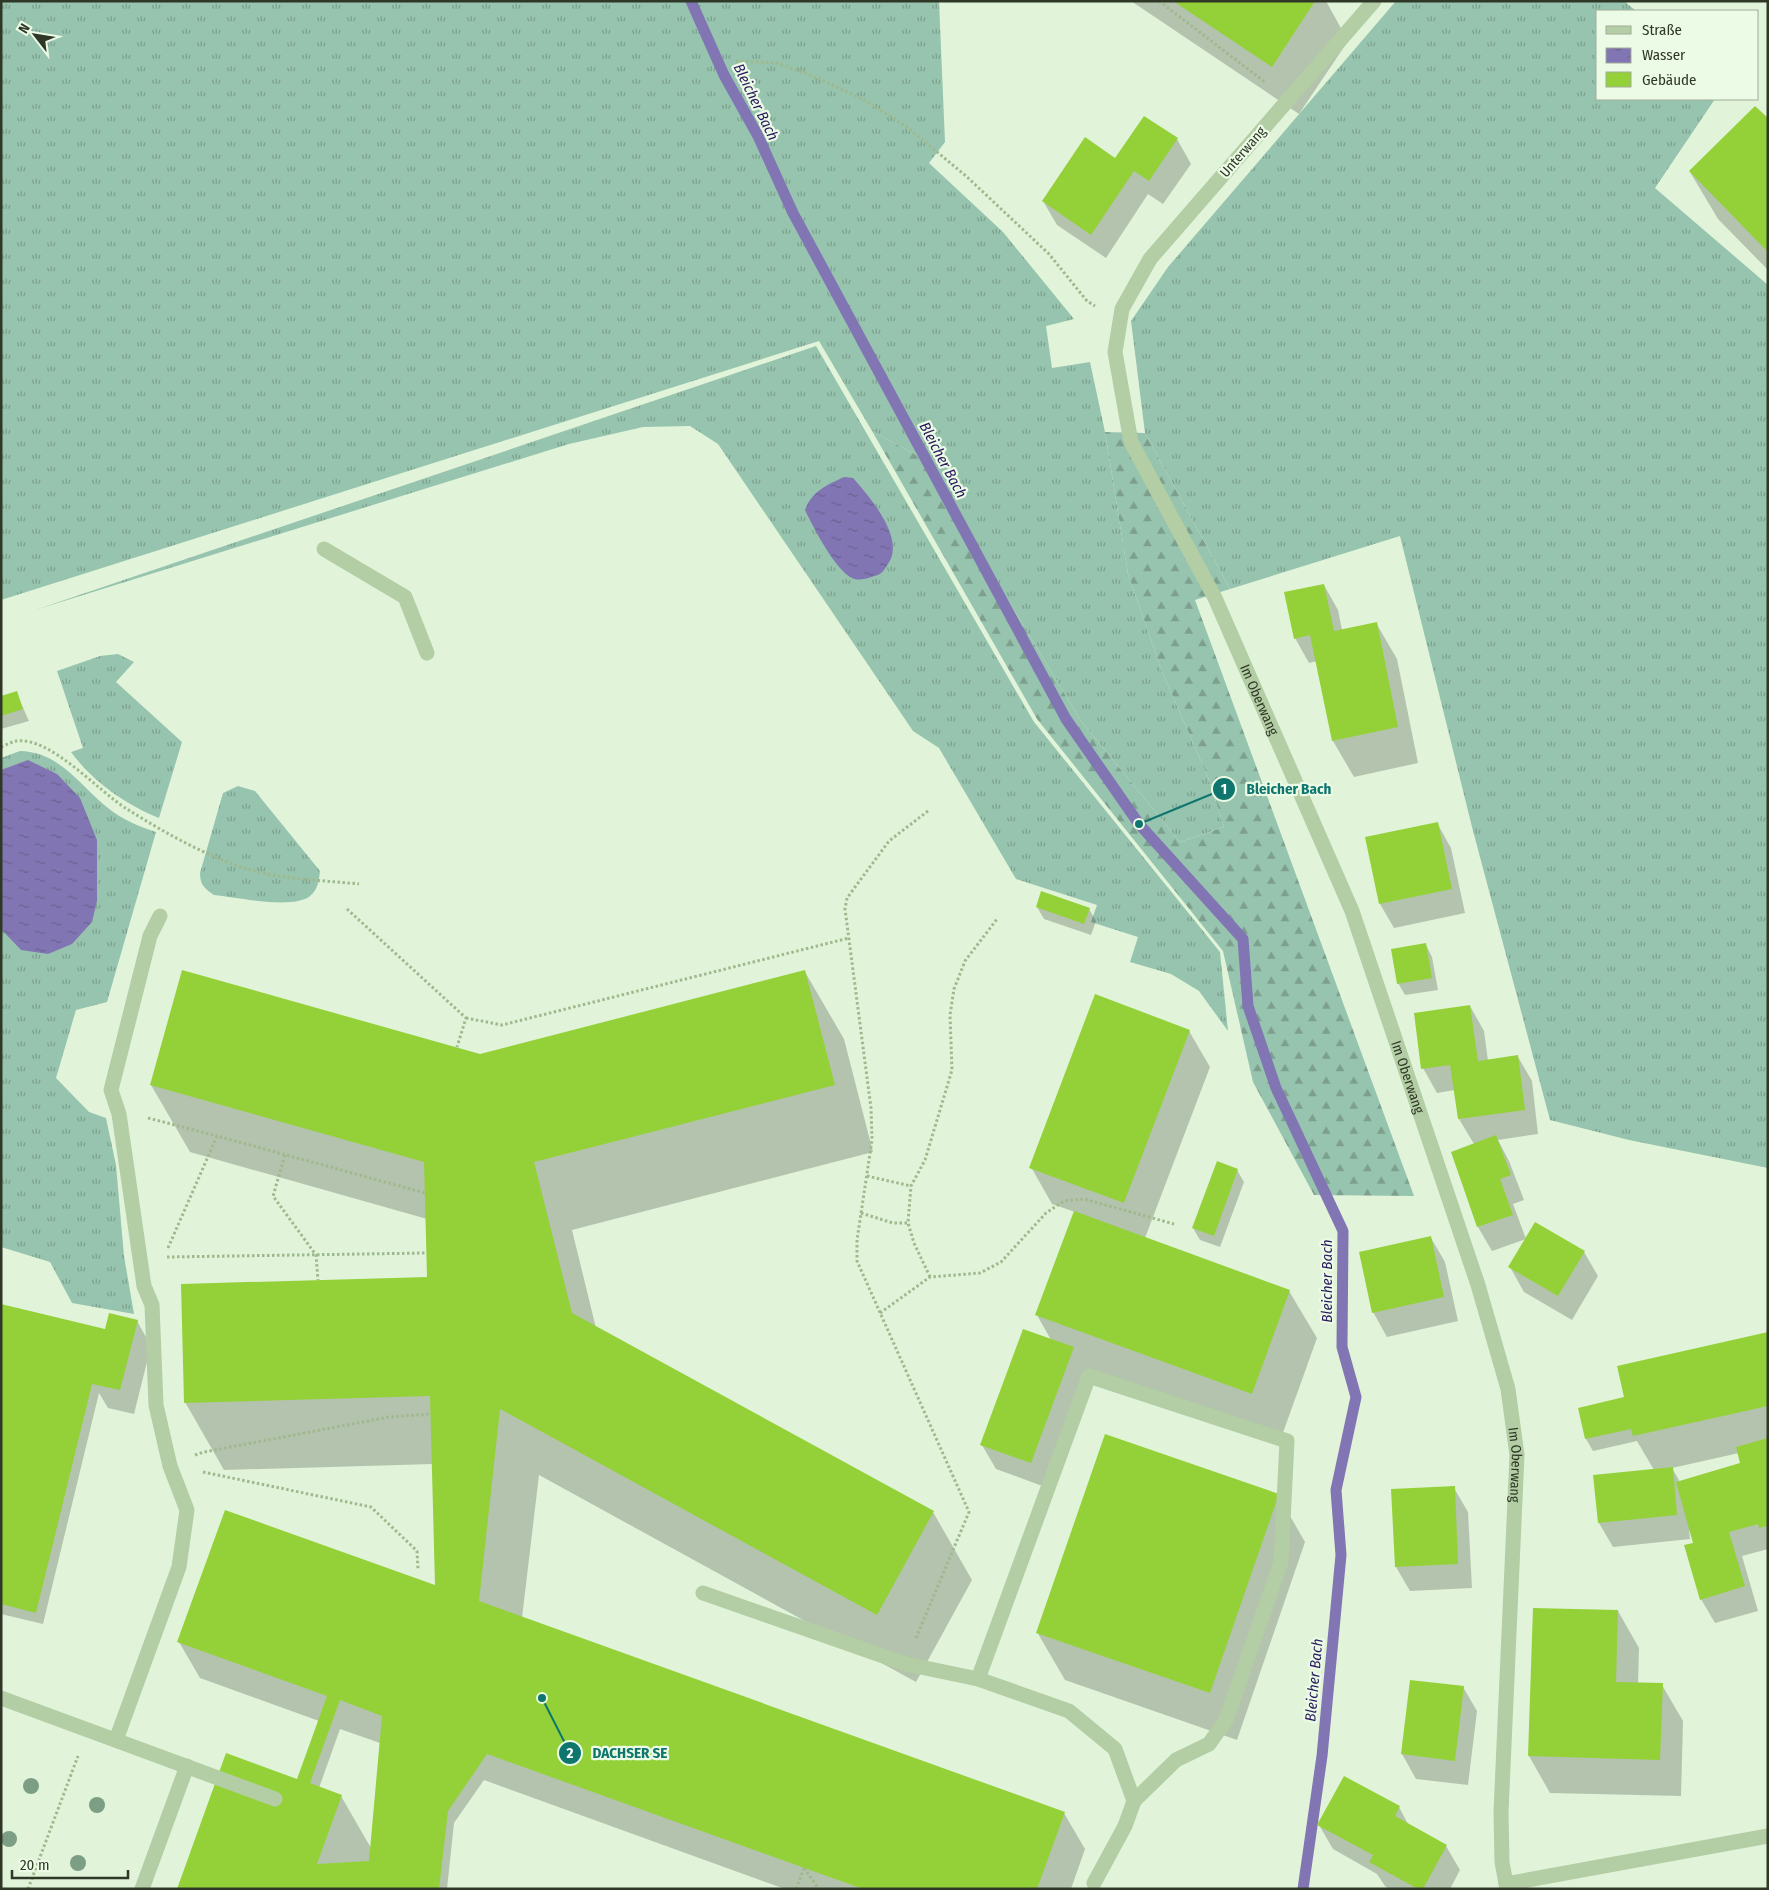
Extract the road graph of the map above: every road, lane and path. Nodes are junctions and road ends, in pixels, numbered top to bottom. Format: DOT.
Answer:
graph roads {
  1 [pos="1159,1"];
  2 [pos="1374,1"];
  3 [pos="736,61"];
  4 [pos="1288,100"];
  5 [pos="1121,316"];
  6 [pos="324,549"];
  7 [pos="427,652"];
  8 [pos="1,747"];
  9 [pos="928,810"];
  10 [pos="359,884"];
  11 [pos="347,909"];
  12 [pos="160,916"];
  13 [pos="998,919"];
  14 [pos="849,938"];
  15 [pos="466,1018"];
  16 [pos="457,1047"];
  17 [pos="119,1114"];
  18 [pos="218,1136"];
  19 [pos="285,1155"];
  20 [pos="867,1176"];
  21 [pos="911,1186"];
  22 [pos="425,1193"];
  23 [pos="861,1213"];
  24 [pos="908,1223"];
  25 [pos="1174,1224"];
  26 [pos="427,1253"];
  27 [pos="316,1255"];
  28 [pos="930,1277"];
  29 [pos="318,1280"];
  30 [pos="880,1313"];
  31 [pos="431,1414"];
  32 [pos="170,1466"];
  33 [pos="418,1569"];
  34 [pos="703,1594"];
  35 [pos="906,1664"];
  36 [pos="978,1679"];
  37 [pos="1,1698"];
  38 [pos="116,1740"];
  39 [pos="79,1753"];
  40 [pos="187,1766"];
  41 [pos="275,1799"];
  42 [pos="1134,1801"];
  43 [pos="1768,1836"];
  44 [pos="1506,1886"];
  45 [pos="1094,1887"];
  46 [pos="28,1889"];
  47 [pos="142,1889"];
  48 [pos="796,1889"];
  49 [pos="819,1889"];
  1 -- 4 [label="path"];
  2 -- 4 [label="street, Unterwang"];
  3 -- 5 [label="path"];
  4 -- 5 [label="street, Unterwang"];
  5 -- 44 [label="street, Im Oberwang"];
  6 -- 7 [label="street"];
  8 -- 10 [label="path"];
  9 -- 14 [label="path"];
  11 -- 15 [label="path"];
  12 -- 17 [label="street"];
  13 -- 21 [label="path"];
  14 -- 15 [label="path"];
  14 -- 20 [label="path"];
  15 -- 16 [label="path"];
  17 -- 18 [label="path"];
  17 -- 32 [label="street"];
  18 -- 19 [label="path"];
  18 -- 27 [label="path"];
  19 -- 22 [label="path"];
  19 -- 27 [label="path"];
  20 -- 21 [label="path"];
  20 -- 23 [label="path"];
  21 -- 24 [label="path"];
  23 -- 24 [label="path"];
  23 -- 30 [label="path"];
  24 -- 28 [label="path"];
  25 -- 28 [label="path"];
  26 -- 27 [label="path"];
  27 -- 29 [label="path"];
  28 -- 30 [label="path"];
  30 -- 35 [label="path"];
  31 -- 32 [label="path"];
  32 -- 33 [label="path"];
  32 -- 38 [label="street"];
  34 -- 35 [label="street"];
  35 -- 36 [label="street"];
  36 -- 42 [label="street"];
  36 -- 42 [label="street"];
  37 -- 38 [label="street"];
  38 -- 40 [label="street"];
  39 -- 46 [label="path"];
  40 -- 41 [label="street"];
  40 -- 47 [label="street"];
  42 -- 45 [label="street"];
  43 -- 44 [label="street"];
  48 -- 49 [label="path"];
}
